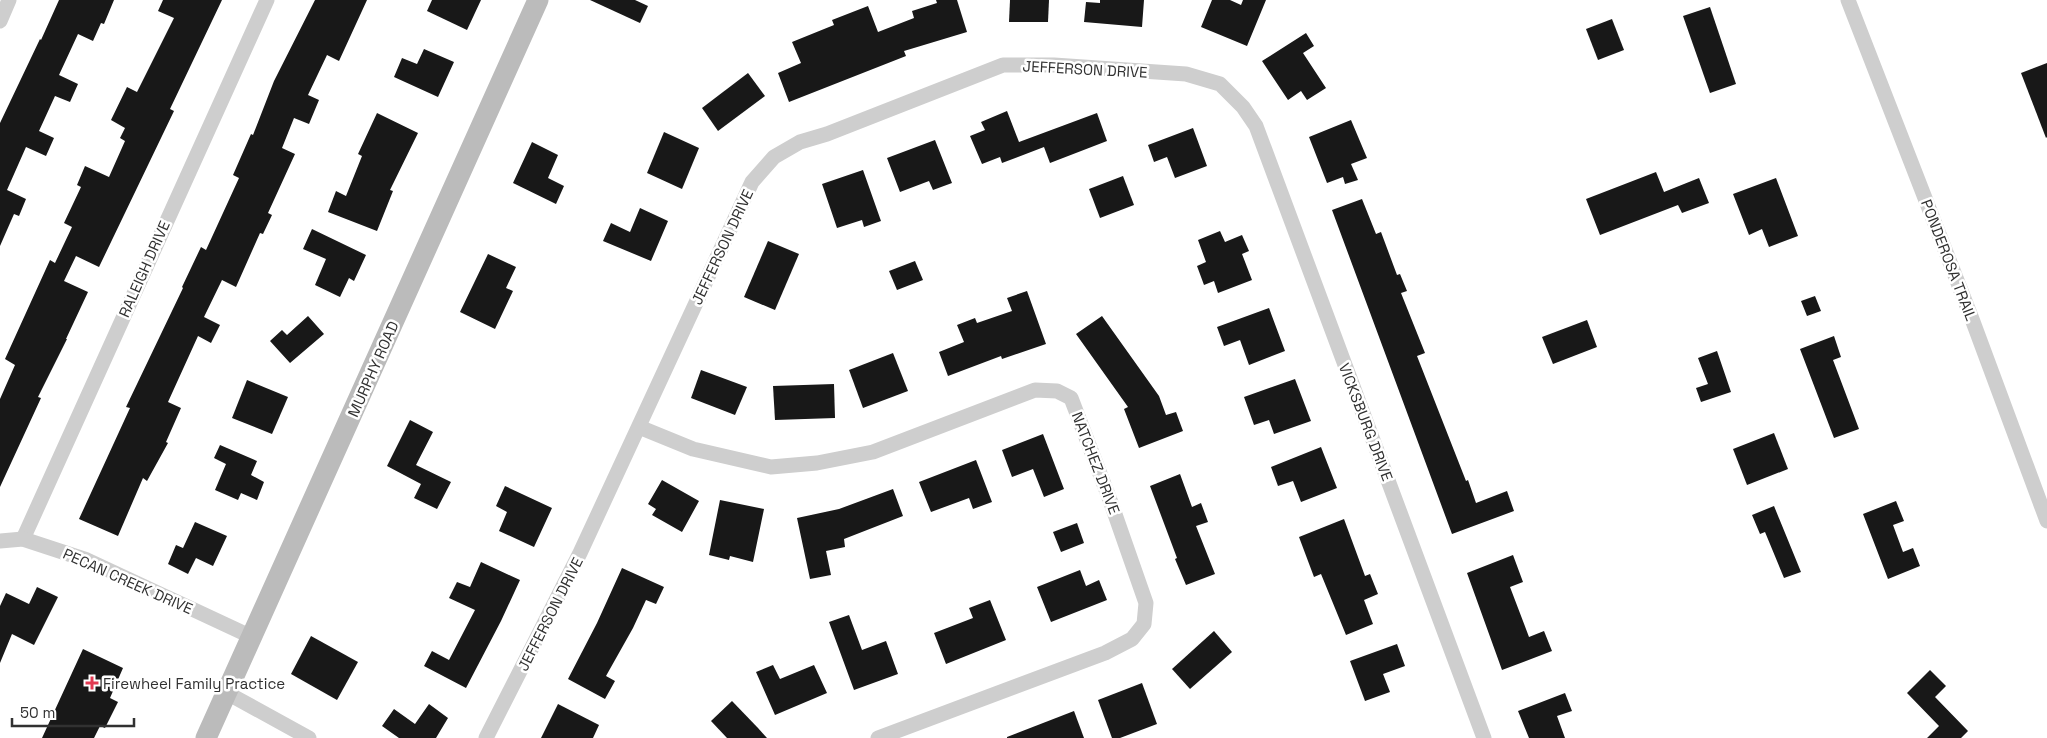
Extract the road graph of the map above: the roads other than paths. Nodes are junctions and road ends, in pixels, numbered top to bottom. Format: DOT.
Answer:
graph roads {
  1 [pos="10,0"];
  2 [pos="266,0"];
  3 [pos="538,0"];
  4 [pos="1848,0"];
  5 [pos="0,21"];
  6 [pos="1243,107"];
  7 [pos="639,427"];
  8 [pos="2047,521"];
  9 [pos="23,539"];
  10 [pos="0,541"];
  11 [pos="252,637"];
  12 [pos="227,693"];
  13 [pos="206,738"];
  14 [pos="309,738"];
  15 [pos="486,738"];
  16 [pos="878,738"];
  17 [pos="1484,738"];
  1 -- 5 [label="street"];
  2 -- 9 [label="street, RALEIGH DRIVE"];
  3 -- 11 [label="main road, MURPHY ROAD"];
  4 -- 8 [label="street, PONDEROSA TRAIL"];
  6 -- 7 [label="street, JEFFERSON DRIVE"];
  6 -- 17 [label="street, VICKSBURG DRIVE"];
  7 -- 15 [label="street, JEFFERSON DRIVE"];
  7 -- 16 [label="street, NATCHEZ DRIVE"];
  9 -- 10 [label="street, PECAN CREEK DRIVE"];
  9 -- 11 [label="street, PECAN CREEK DRIVE"];
  11 -- 12 [label="main road, MURPHY ROAD"];
  12 -- 13 [label="main road, MURPHY ROAD"];
  12 -- 14 [label="street"];
}
